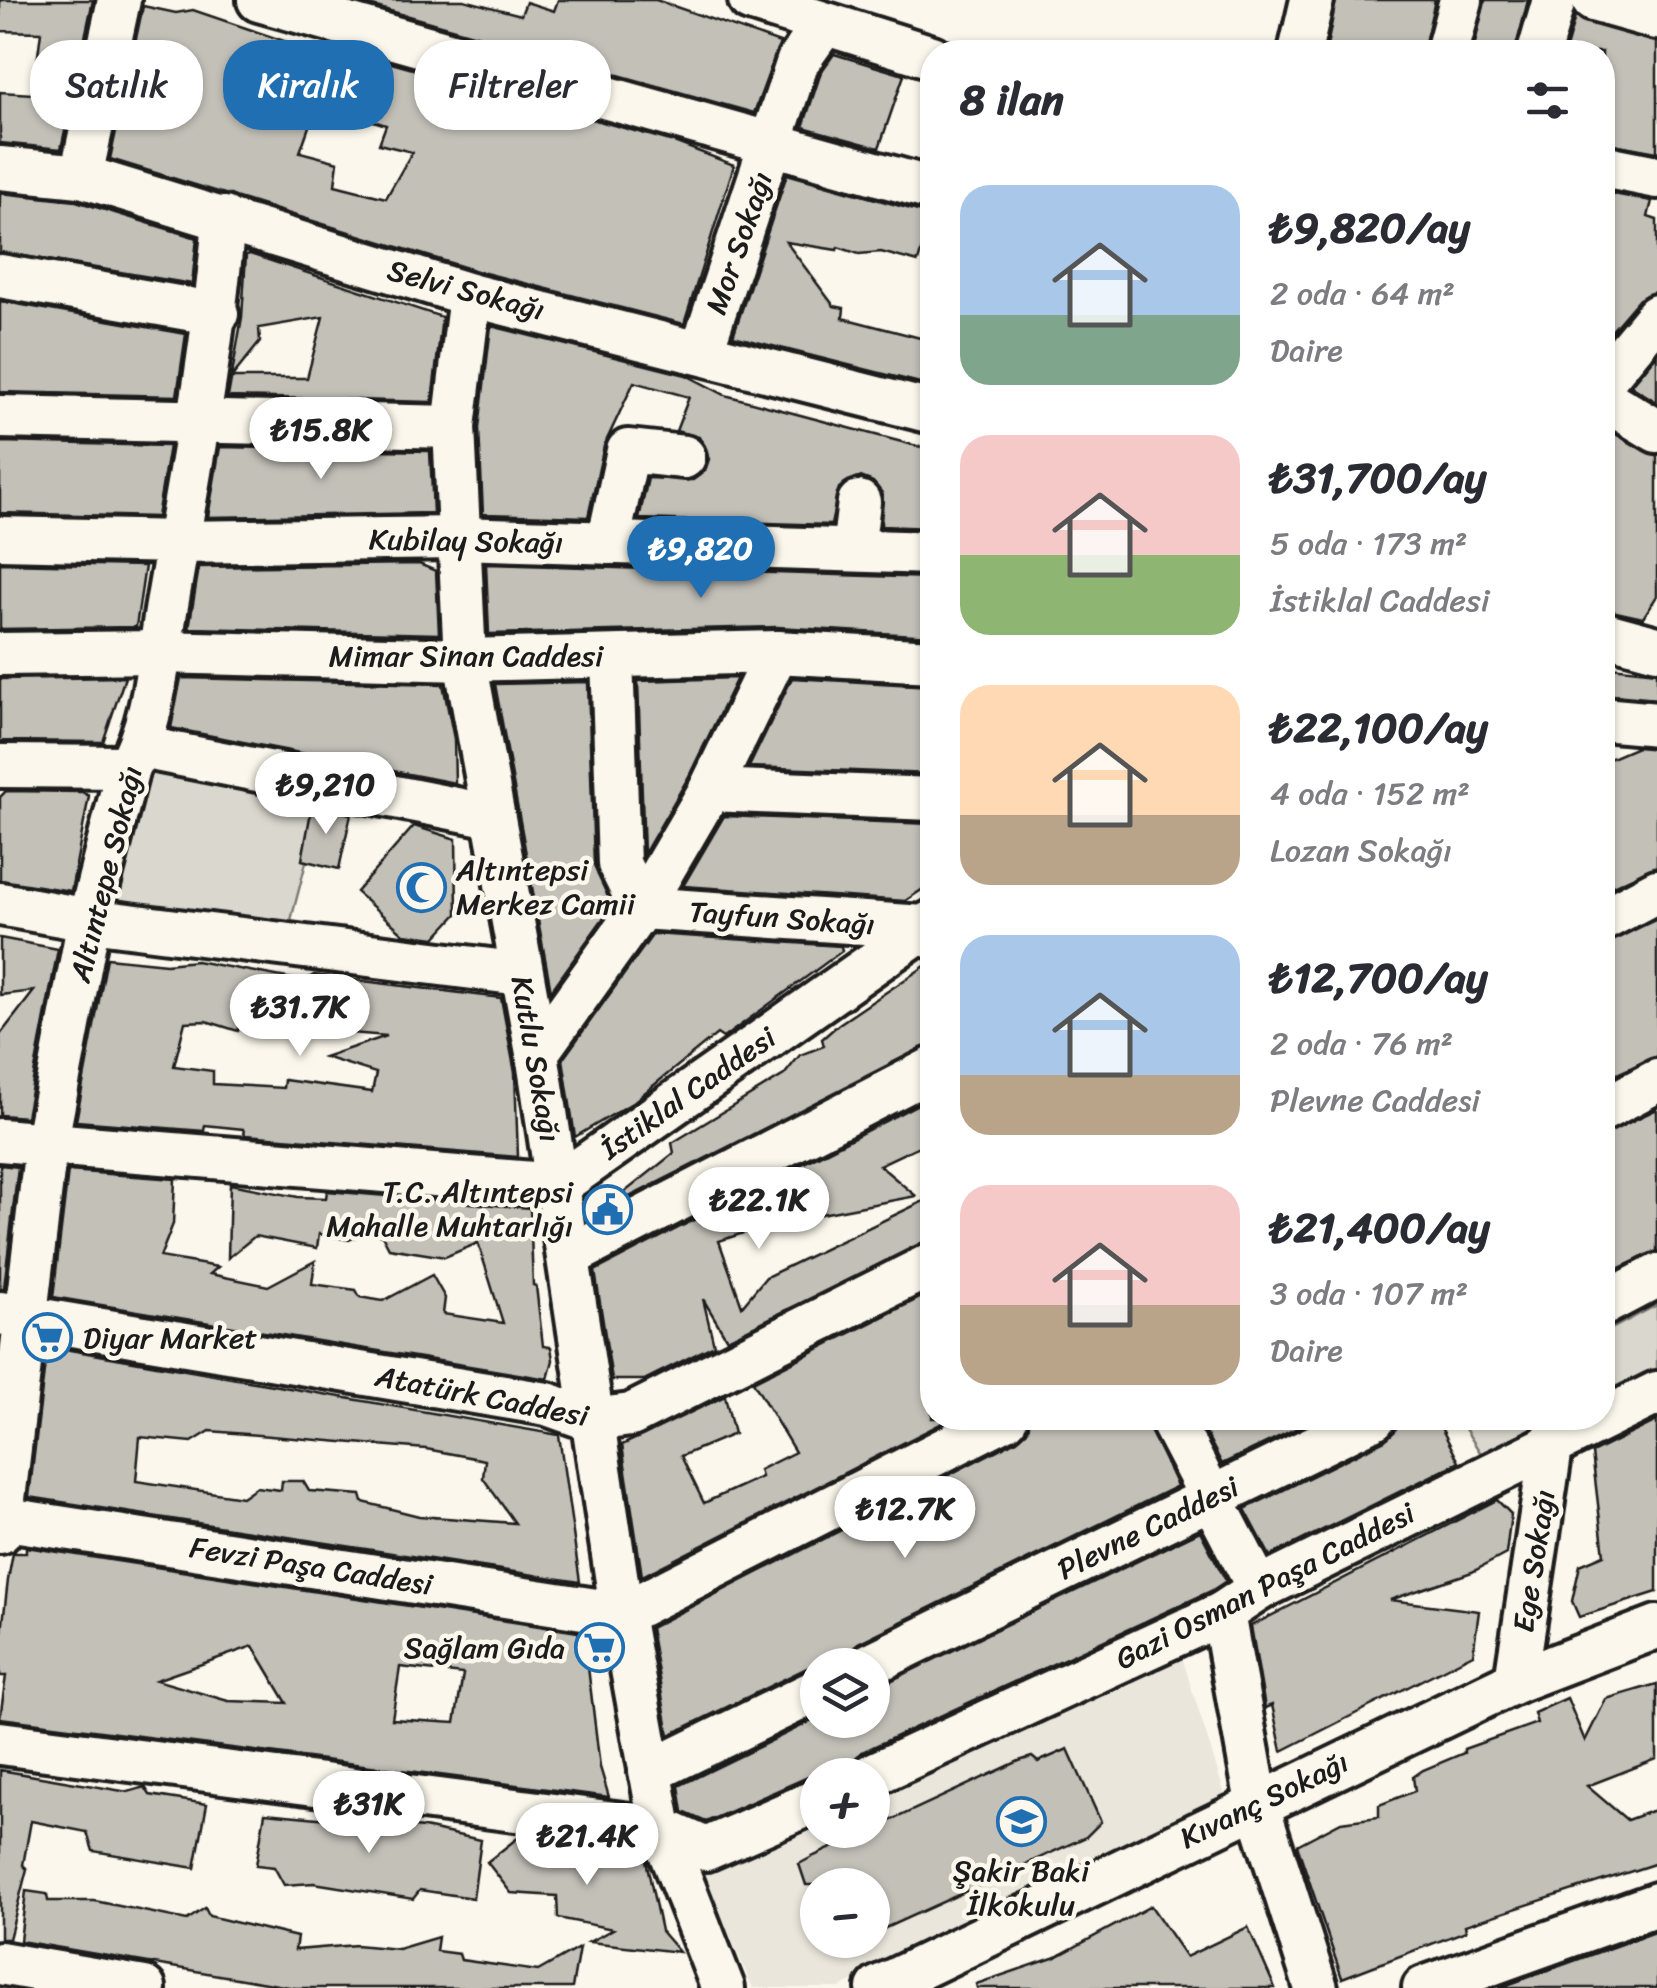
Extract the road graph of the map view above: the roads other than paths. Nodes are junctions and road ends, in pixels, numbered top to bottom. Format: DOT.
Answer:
graph roads {
  1 [pos="119,0"];
  2 [pos="750,0"];
  3 [pos="1312,0"];
  4 [pos="1461,0"];
  5 [pos="1554,0"];
  6 [pos="279,3"];
  7 [pos="823,26"];
  8 [pos="1303,40"];
  9 [pos="1450,40"];
  10 [pos="1542,40"];
  11 [pos="920,54"];
  12 [pos="774,141"];
  13 [pos="0,168"];
  14 [pos="1615,169"];
  15 [pos="81,176"];
  16 [pos="1657,178"];
  17 [pos="920,185"];
  18 [pos="224,218"];
  19 [pos="0,276"];
  20 [pos="470,295"];
  21 [pos="217,314"];
  22 [pos="1657,316"];
  23 [pos="702,350"];
  24 [pos="1615,366"];
  25 [pos="1615,406"];
  26 [pos="920,409"];
  27 [pos="0,417"];
  28 [pos="197,419"];
  29 [pos="454,427"];
  30 [pos="1657,431"];
  31 [pos="684,457"];
  32 [pos="859,502"];
  33 [pos="0,538"];
  34 [pos="458,538"];
  35 [pos="178,542"];
  36 [pos="608,543"];
  37 [pos="853,550"];
  38 [pos="920,553"];
  39 [pos="159,652"];
  40 [pos="777,652"];
  41 [pos="0,654"];
  42 [pos="612,657"];
  43 [pos="465,660"];
  44 [pos="920,660"];
  45 [pos="134,757"];
  46 [pos="0,766"];
  47 [pos="710,790"];
  48 [pos="920,799"];
  49 [pos="492,816"];
  50 [pos="1657,891"];
  51 [pos="0,904"];
  52 [pos="640,908"];
  53 [pos="1615,913"];
  54 [pos="89,920"];
  55 [pos="920,929"];
  56 [pos="920,937"];
  57 [pos="522,974"];
  58 [pos="537,1052"];
  59 [pos="920,1076"];
  60 [pos="1657,1082"];
  61 [pos="1615,1103"];
  62 [pos="0,1140"];
  63 [pos="46,1146"];
  64 [pos="558,1184"];
  65 [pos="569,1256"];
  66 [pos="920,1270"];
  67 [pos="1657,1276"];
  68 [pos="1615,1297"];
  69 [pos="14,1315"];
  70 [pos="1657,1393"];
  71 [pos="1615,1412"];
  72 [pos="592,1420"];
  73 [pos="982,1430"];
  74 [pos="1176,1430"];
  75 [pos="1349,1430"];
  76 [pos="1576,1430"];
  77 [pos="1552,1441"];
  78 [pos="1210,1497"];
  79 [pos="0,1523"];
  80 [pos="1259,1589"];
  81 [pos="1223,1613"];
  82 [pos="622,1614"];
  83 [pos="1657,1627"];
  84 [pos="890,1654"];
  85 [pos="1516,1681"];
  86 [pos="800,1699"];
  87 [pos="0,1743"];
  88 [pos="890,1767"];
  89 [pos="650,1772"];
  90 [pos="1257,1803"];
  91 [pos="800,1808"];
  92 [pos="661,1830"];
  93 [pos="1657,1904"];
  94 [pos="0,1964"];
  95 [pos="144,1988"];
  96 [pos="723,1988"];
  97 [pos="878,1988"];
  98 [pos="1316,1988"];
  99 [pos="1424,1988"];
  1 -- 15 [label="street"];
  2 -- 7 [label="street"];
  3 -- 8 [label="street"];
  4 -- 9 [label="street"];
  5 -- 10 [label="street"];
  6 -- 12 [label="street"];
  7 -- 11 [label="street"];
  7 -- 12 [label="street, Mor Sokağı"];
  12 -- 17 [label="street"];
  12 -- 23 [label="street, Mor Sokağı"];
  13 -- 15 [label="street, Selvi Sokağı"];
  14 -- 16 [label="street"];
  15 -- 18 [label="street, Selvi Sokağı"];
  18 -- 20 [label="street, Selvi Sokağı"];
  18 -- 21 [label="street, Altıntepe Sokağı"];
  19 -- 21 [label="street"];
  20 -- 23 [label="street, Selvi Sokağı"];
  20 -- 29 [label="street, Kutlu Sokağı"];
  21 -- 28 [label="street, Altıntepe Sokağı"];
  22 -- 24 [label="street"];
  23 -- 26 [label="street, Selvi Sokağı"];
  25 -- 30 [label="street"];
  27 -- 28 [label="street"];
  28 -- 29 [label="street"];
  28 -- 35 [label="street, Altıntepe Sokağı"];
  29 -- 34 [label="street, Kutlu Sokağı"];
  31 -- 36 [label="street"];
  32 -- 37 [label="street"];
  33 -- 35 [label="street, Kubilay Sokağı"];
  34 -- 35 [label="street, Kubilay Sokağı"];
  34 -- 36 [label="street, Kubilay Sokağı"];
  34 -- 43 [label="street, Kutlu Sokağı"];
  35 -- 39 [label="street, Altıntepe Sokağı"];
  36 -- 37 [label="street, Kubilay Sokağı"];
  37 -- 38 [label="street, Kubilay Sokağı"];
  39 -- 41 [label="street, Mimar Sinan Caddesi"];
  39 -- 43 [label="street, Mimar Sinan Caddesi"];
  39 -- 45 [label="street, Altıntepe Sokağı"];
  40 -- 42 [label="street, Mimar Sinan Caddesi"];
  40 -- 44 [label="street, Mimar Sinan Caddesi"];
  40 -- 47 [label="street"];
  42 -- 43 [label="street, Mimar Sinan Caddesi"];
  42 -- 52 [label="street"];
  43 -- 49 [label="street, Kutlu Sokağı"];
  45 -- 46 [label="street"];
  45 -- 49 [label="street"];
  45 -- 54 [label="street, Altıntepe Sokağı"];
  47 -- 48 [label="street"];
  47 -- 52 [label="street"];
  49 -- 57 [label="street, Kutlu Sokağı"];
  50 -- 53 [label="street"];
  51 -- 54 [label="street"];
  52 -- 55 [label="street, Tayfun Sokağı"];
  52 -- 58 [label="street"];
  54 -- 57 [label="street"];
  54 -- 63 [label="street, Altıntepe Sokağı"];
  56 -- 64 [label="street, İstiklal Caddesi"];
  57 -- 58 [label="street, Kutlu Sokağı"];
  58 -- 64 [label="street, Kutlu Sokağı"];
  59 -- 65 [label="street"];
  60 -- 61 [label="street"];
  62 -- 63 [label="street"];
  63 -- 64 [label="street"];
  63 -- 69 [label="street, Altıntepe Sokağı"];
  64 -- 65 [label="street, Kutlu Sokağı"];
  65 -- 72 [label="street, Kutlu Sokağı"];
  66 -- 72 [label="street, Atatürk Caddesi"];
  67 -- 68 [label="street"];
  69 -- 72 [label="street, Atatürk Caddesi"];
  69 -- 79 [label="street, Altıntepe Sokağı"];
  70 -- 71 [label="street, Gazi Osman Paşa Caddesi"];
  72 -- 82 [label="street, Kutlu Sokağı"];
  73 -- 82 [label="street"];
  74 -- 78 [label="street"];
  75 -- 78 [label="street, Plevne Caddesi"];
  76 -- 77 [label="street, Gazi Osman Paşa Caddesi"];
  77 -- 80 [label="street, Gazi Osman Paşa Caddesi"];
  77 -- 85 [label="street, Ege Sokağı"];
  78 -- 80 [label="street"];
  78 -- 84 [label="street, Plevne Caddesi"];
  79 -- 82 [label="street, Fevzi Paşa Caddesi"];
  80 -- 81 [label="street, Gazi Osman Paşa Caddesi"];
  81 -- 88 [label="street, Gazi Osman Paşa Caddesi"];
  81 -- 90 [label="street"];
  82 -- 89 [label="street, Kutlu Sokağı"];
  83 -- 85 [label="street, Kıvanç Sokağı"];
  85 -- 90 [label="street, Kıvanç Sokağı"];
  86 -- 89 [label="street"];
  87 -- 92 [label="street"];
  89 -- 92 [label="street, Kutlu Sokağı"];
  90 -- 97 [label="street, Kıvanç Sokağı"];
  90 -- 98 [label="street"];
  91 -- 92 [label="street"];
  92 -- 96 [label="street, Kutlu Sokağı"];
  93 -- 99 [label="street"];
  94 -- 95 [label="street"];
}
